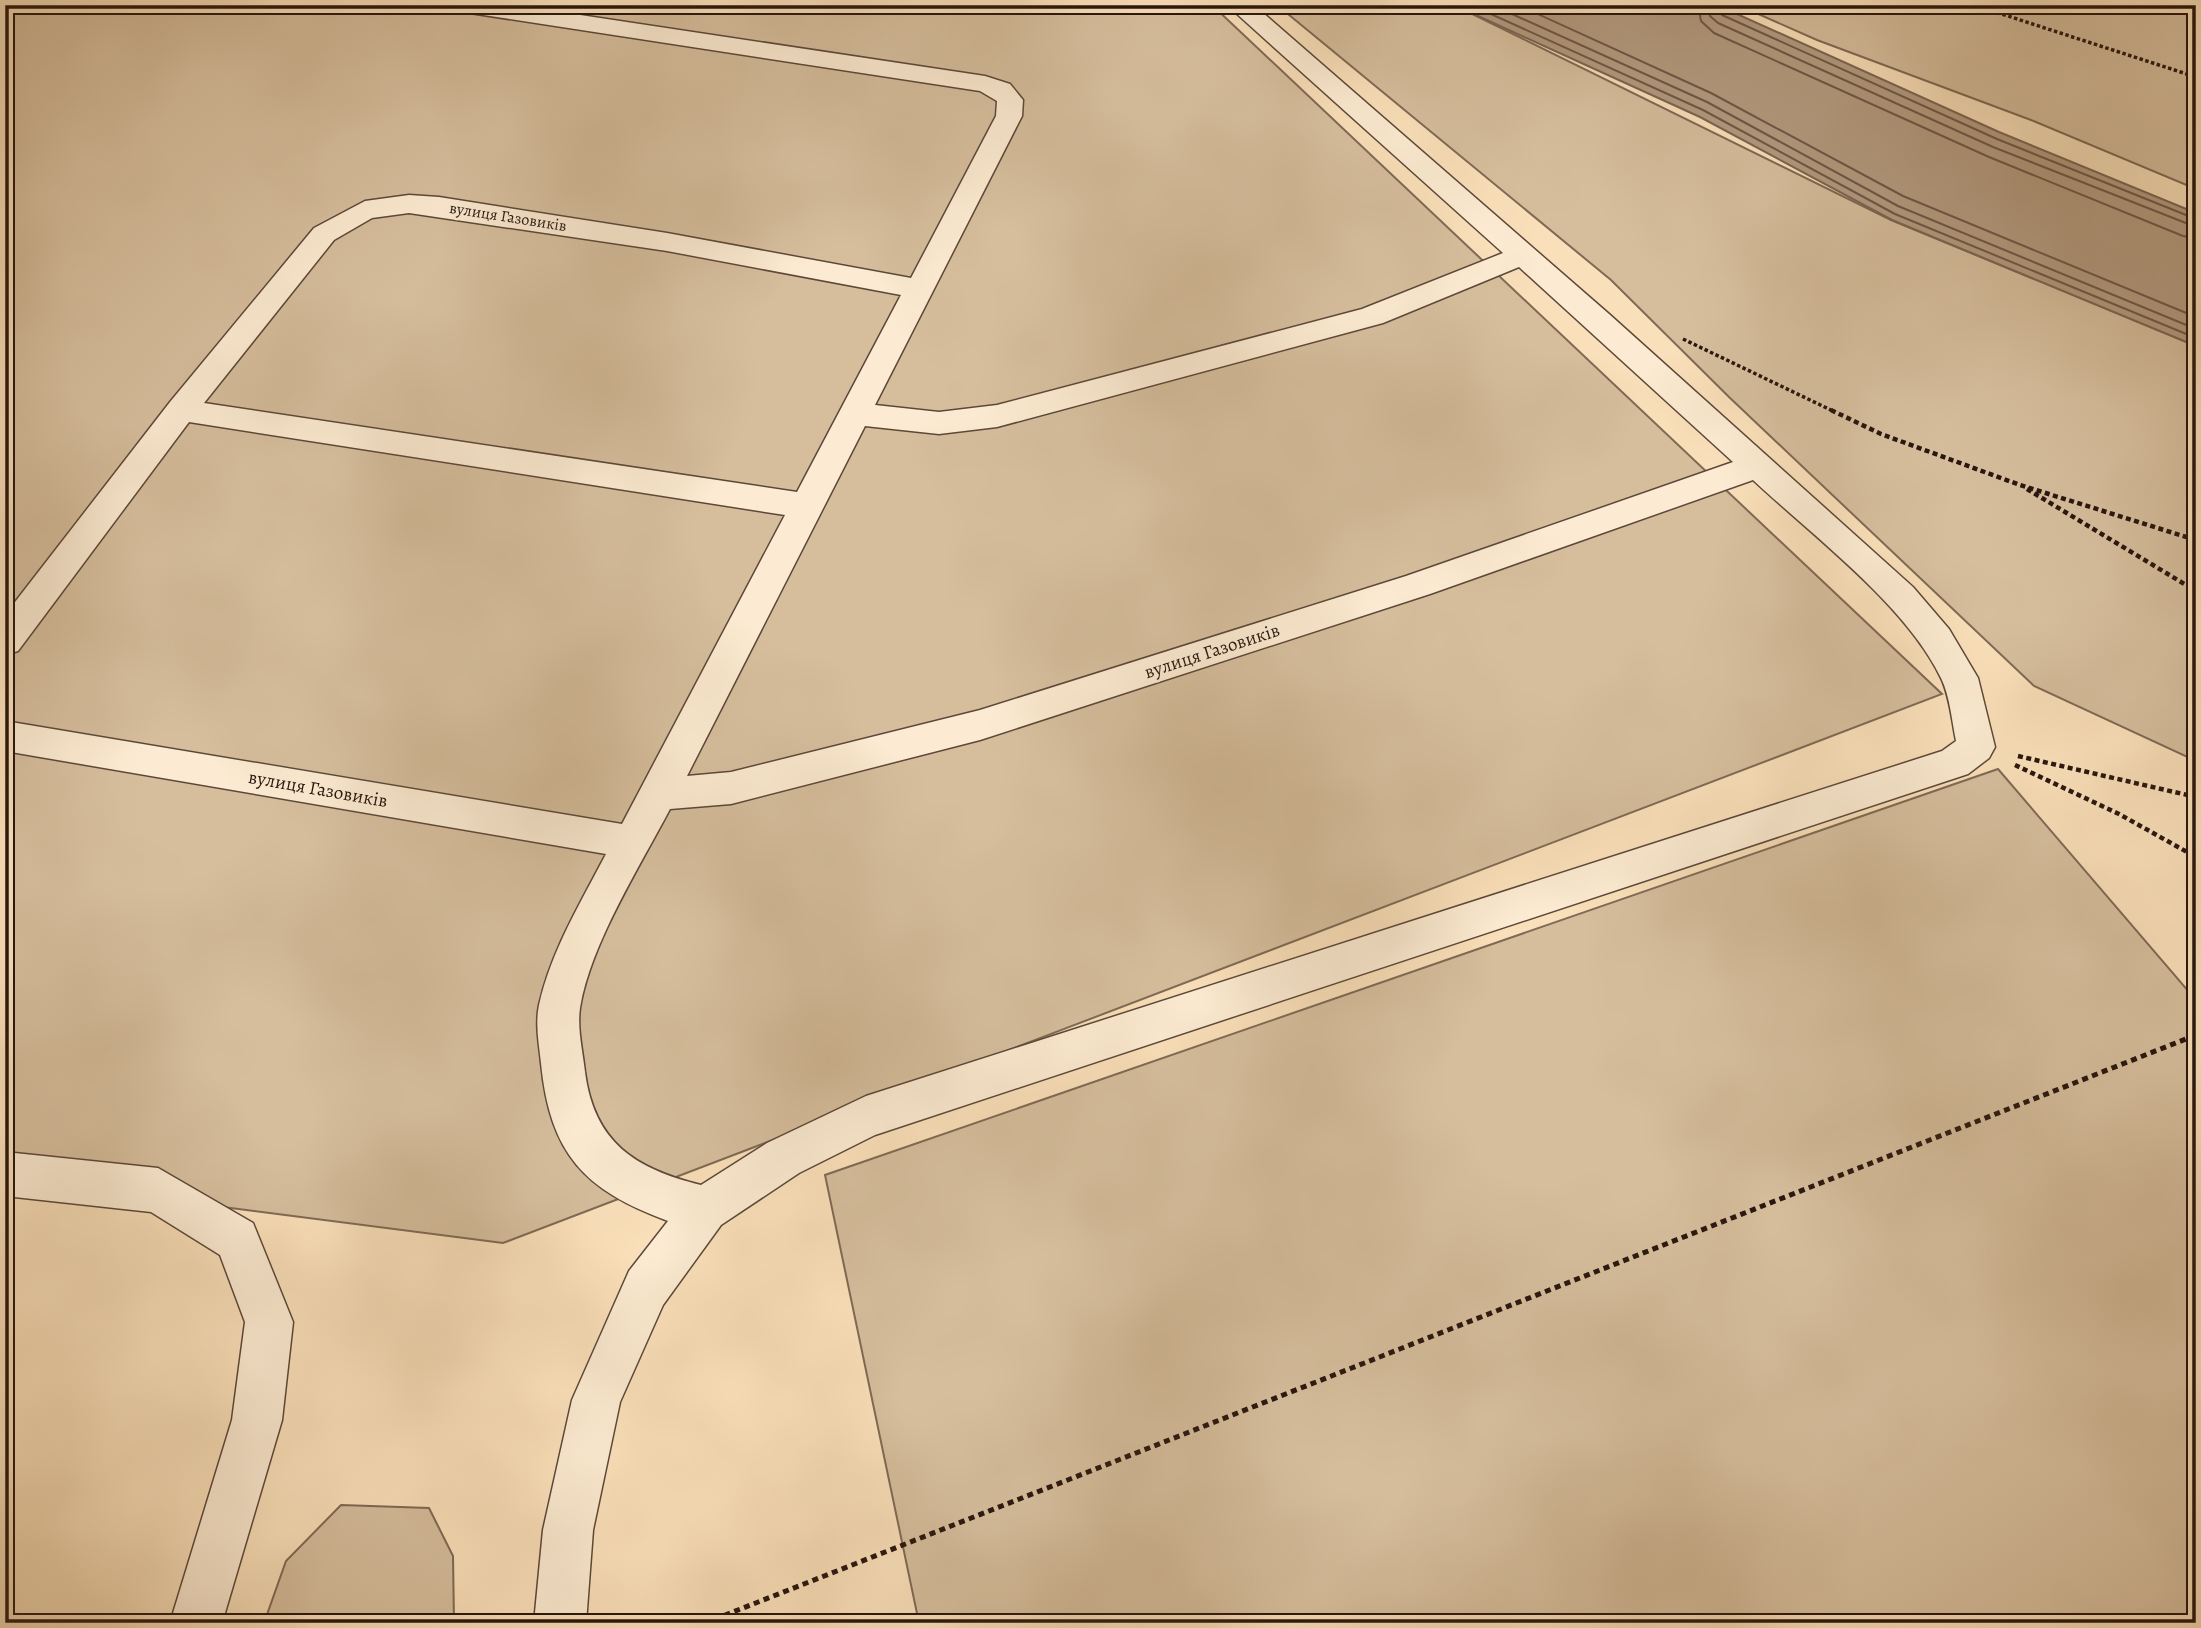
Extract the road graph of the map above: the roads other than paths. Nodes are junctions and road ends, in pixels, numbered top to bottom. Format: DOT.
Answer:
graph roads {
  1 [pos="1239,5"];
  2 [pos="470,6"];
  3 [pos="1523,256"];
  4 [pos="921,289"];
  5 [pos="181,410"];
  6 [pos="856,414"];
  7 [pos="1758,466"];
  8 [pos="808,506"];
  9 [pos="5,641"];
  10 [pos="5,736"];
  11 [pos="656,794"];
  12 [pos="631,842"];
  13 [pos="5,1174"];
  14 [pos="705,1209"];
  15 [pos="196,1623"];
  16 [pos="560,1623"];
  1 -- 3 [label="street"];
  2 -- 4 [label="street"];
  3 -- 6 [label="street"];
  3 -- 7 [label="street"];
  4 -- 5 [label="street, вулиця Газовиків"];
  4 -- 6 [label="street"];
  5 -- 8 [label="street"];
  5 -- 9 [label="street, вулиця Газовиків"];
  6 -- 8 [label="street"];
  7 -- 11 [label="street, вулиця Газовиків"];
  7 -- 14 [label="street"];
  8 -- 11 [label="street"];
  10 -- 12 [label="street, вулиця Газовиків"];
  11 -- 12 [label="street"];
  12 -- 14 [label="street"];
  13 -- 15 [label="street"];
  14 -- 16 [label="street"];
}
